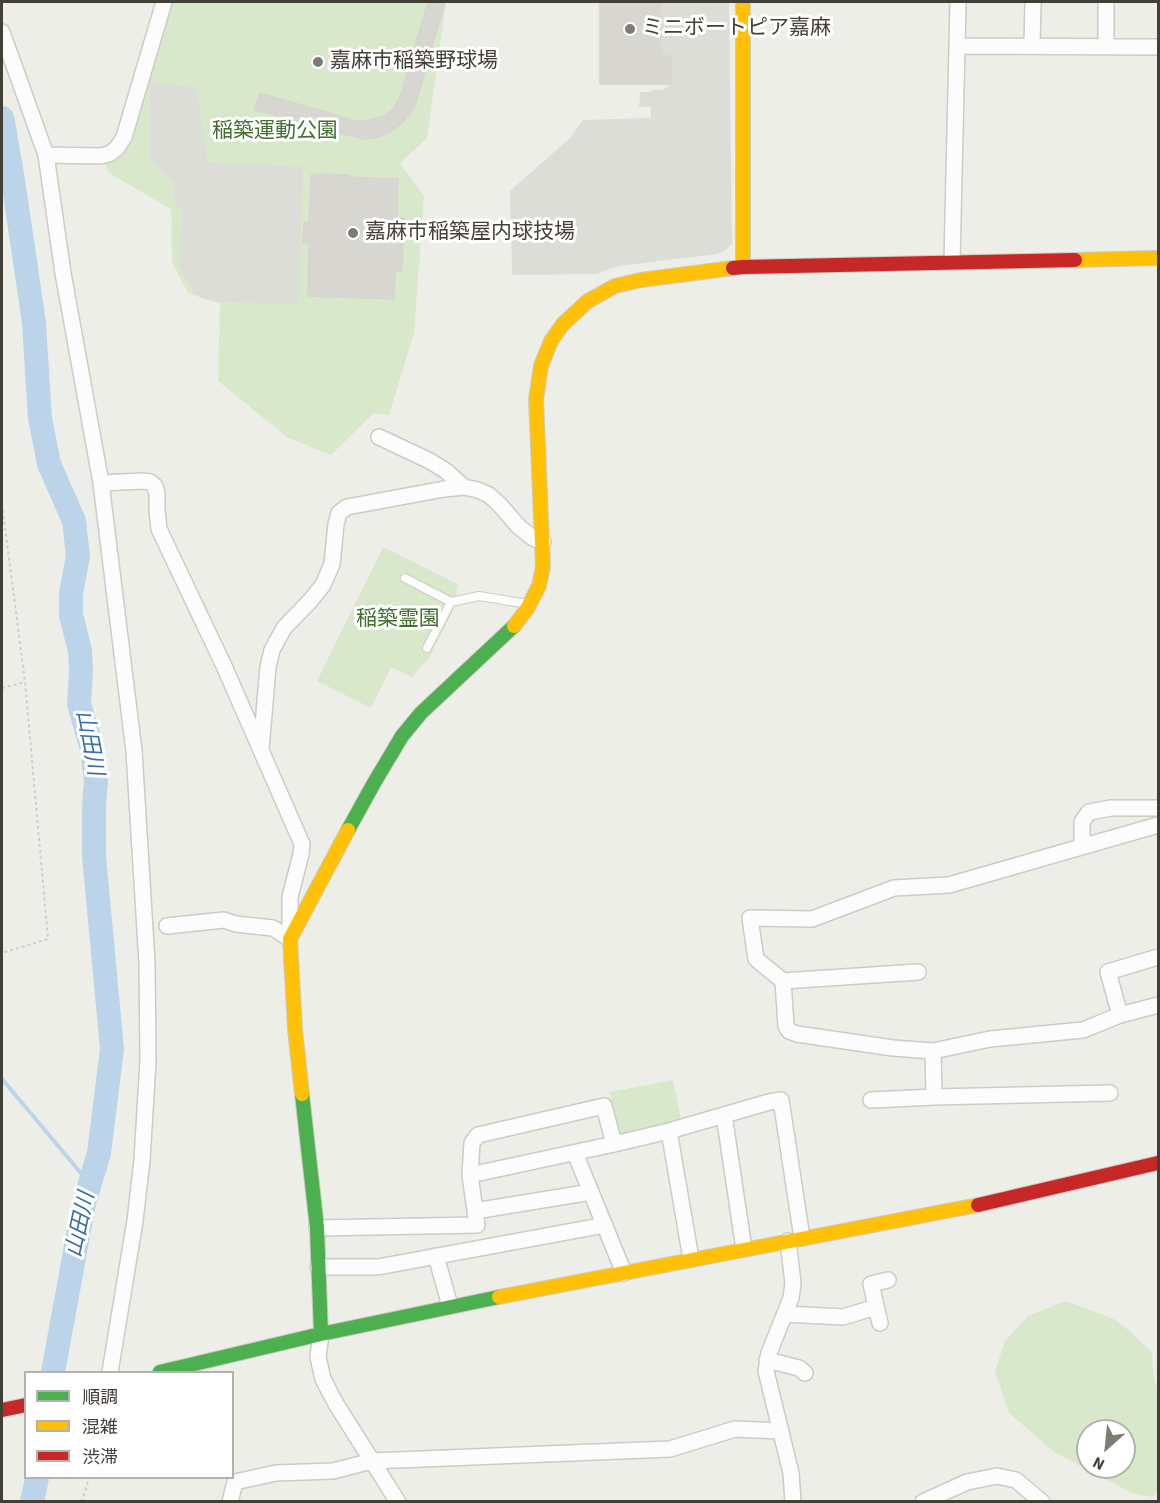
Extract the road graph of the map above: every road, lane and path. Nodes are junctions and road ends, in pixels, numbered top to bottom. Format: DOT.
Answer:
graph roads {
  1 [pos="164,2"];
  2 [pos="743,2"];
  3 [pos="958,2"];
  4 [pos="1033,2"];
  5 [pos="1106,2"];
  6 [pos="2,32"];
  7 [pos="957,46"];
  8 [pos="1032,46"];
  9 [pos="1106,46"];
  10 [pos="1158,47"];
  11 [pos="45,155"];
  12 [pos="1158,258"];
  13 [pos="952,261"];
  14 [pos="743,267"];
  15 [pos="379,437"];
  16 [pos="101,483"];
  17 [pos="464,487"];
  18 [pos="2,504"];
  19 [pos="543,542"];
  20 [pos="405,578"];
  21 [pos="451,602"];
  22 [pos="529,604"];
  23 [pos="427,648"];
  24 [pos="25,682"];
  25 [pos="2,688"];
  26 [pos="261,749"];
  27 [pos="1158,808"];
  28 [pos="1158,825"];
  29 [pos="1082,847"];
  30 [pos="167,926"];
  31 [pos="290,939"];
  32 [pos="2,953"];
  33 [pos="1158,957"];
  34 [pos="918,972"];
  35 [pos="783,981"];
  36 [pos="1158,1005"];
  37 [pos="1120,1015"];
  38 [pos="933,1051"];
  39 [pos="1110,1093"];
  40 [pos="934,1097"];
  41 [pos="871,1100"];
  42 [pos="724,1115"];
  43 [pos="669,1131"];
  44 [pos="614,1144"];
  45 [pos="574,1153"];
  46 [pos="1158,1164"];
  47 [pos="470,1175"];
  48 [pos="591,1192"];
  49 [pos="476,1218"];
  50 [pos="605,1225"];
  51 [pos="317,1228"];
  52 [pos="795,1240"];
  53 [pos="482,1248"];
  54 [pos="744,1249"];
  55 [pos="436,1256"];
  56 [pos="691,1259"];
  57 [pos="318,1267"];
  58 [pos="624,1273"];
  59 [pos="888,1280"];
  60 [pos="450,1306"];
  61 [pos="876,1307"];
  62 [pos="785,1314"];
  63 [pos="880,1323"];
  64 [pos="321,1334"];
  65 [pos="767,1360"];
  66 [pos="111,1371"];
  67 [pos="164,1371"];
  68 [pos="805,1373"];
  69 [pos="24,1405"];
  70 [pos="4,1410"];
  71 [pos="780,1431"];
  72 [pos="372,1461"];
  73 [pos="89,1479"];
  74 [pos="929,1500"];
  75 [pos="82,1502"];
  76 [pos="230,1502"];
  77 [pos="398,1502"];
  78 [pos="793,1502"];
  79 [pos="1042,1502"];
  1 -- 11 [label="street"];
  2 -- 14 [label="street"];
  3 -- 7 [label="street"];
  4 -- 8 [label="street"];
  5 -- 9 [label="street"];
  6 -- 11 [label="street"];
  7 -- 8 [label="street"];
  7 -- 13 [label="street"];
  8 -- 9 [label="street"];
  9 -- 10 [label="street"];
  11 -- 16 [label="street"];
  12 -- 13 [label="street"];
  13 -- 14 [label="street"];
  14 -- 19 [label="street"];
  15 -- 17 [label="street"];
  16 -- 26 [label="street"];
  16 -- 66 [label="street"];
  17 -- 19 [label="street"];
  17 -- 26 [label="street"];
  18 -- 24 [label="path"];
  19 -- 22 [label="street"];
  20 -- 21 [label="lane"];
  21 -- 22 [label="lane"];
  21 -- 23 [label="lane"];
  22 -- 31 [label="street"];
  24 -- 25 [label="path"];
  24 -- 32 [label="path"];
  26 -- 31 [label="street"];
  27 -- 29 [label="street"];
  28 -- 29 [label="street"];
  29 -- 35 [label="street"];
  30 -- 31 [label="street"];
  31 -- 51 [label="street"];
  33 -- 37 [label="street"];
  34 -- 35 [label="street"];
  35 -- 38 [label="street"];
  36 -- 37 [label="street"];
  37 -- 38 [label="street"];
  38 -- 40 [label="street"];
  39 -- 40 [label="street"];
  40 -- 41 [label="street"];
  42 -- 43 [label="street"];
  42 -- 52 [label="street"];
  42 -- 54 [label="street"];
  43 -- 44 [label="street"];
  43 -- 56 [label="street"];
  44 -- 45 [label="street"];
  44 -- 47 [label="street"];
  45 -- 47 [label="street"];
  45 -- 48 [label="street"];
  46 -- 52 [label="street"];
  47 -- 49 [label="street"];
  48 -- 49 [label="street"];
  48 -- 50 [label="street"];
  49 -- 51 [label="street"];
  49 -- 53 [label="street"];
  50 -- 53 [label="street"];
  50 -- 58 [label="street"];
  51 -- 57 [label="street"];
  52 -- 54 [label="street"];
  52 -- 62 [label="street"];
  53 -- 55 [label="street"];
  54 -- 56 [label="street"];
  55 -- 57 [label="street"];
  55 -- 60 [label="street"];
  56 -- 58 [label="street"];
  57 -- 64 [label="street"];
  58 -- 60 [label="street"];
  59 -- 61 [label="street"];
  60 -- 64 [label="street"];
  61 -- 62 [label="street"];
  61 -- 63 [label="street"];
  62 -- 65 [label="street"];
  64 -- 67 [label="street"];
  64 -- 72 [label="street"];
  65 -- 68 [label="street"];
  65 -- 71 [label="street"];
  69 -- 70 [label="street"];
  71 -- 72 [label="street"];
  71 -- 78 [label="street"];
  72 -- 76 [label="street"];
  72 -- 77 [label="street"];
  73 -- 75 [label="path"];
  74 -- 79 [label="street"];
}
